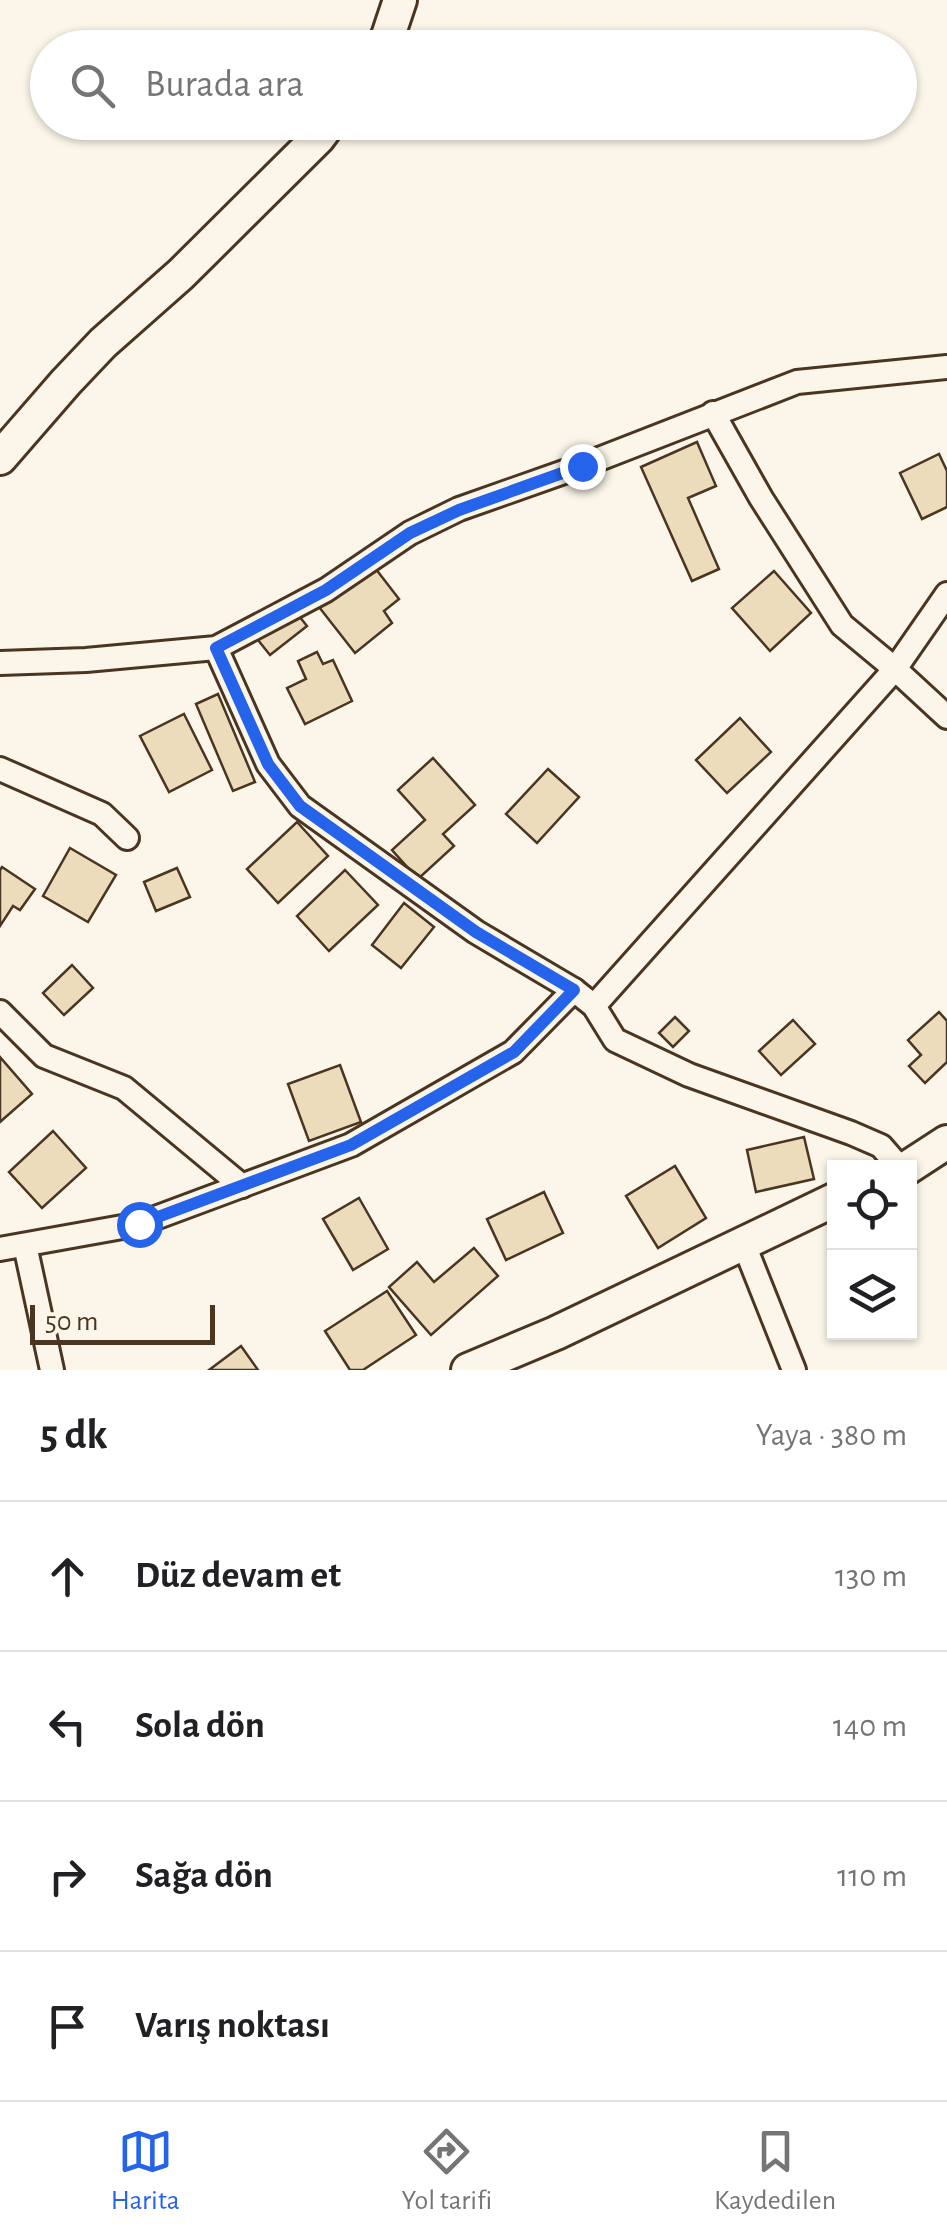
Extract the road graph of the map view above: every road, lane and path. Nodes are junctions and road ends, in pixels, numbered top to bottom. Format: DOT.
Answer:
graph roads {
  1 [pos="400,0"];
  2 [pos="390,30"];
  3 [pos="316,140"];
  4 [pos="947,368"];
  5 [pos="713,413"];
  6 [pos="0,458"];
  7 [pos="947,594"];
  8 [pos="216,648"];
  9 [pos="0,663"];
  10 [pos="895,669"];
  11 [pos="947,717"];
  12 [pos="0,768"];
  13 [pos="127,838"];
  14 [pos="574,990"];
  15 [pos="594,1006"];
  16 [pos="0,1012"];
  17 [pos="947,1142"];
  18 [pos="895,1160"];
  19 [pos="917,1160"];
  20 [pos="242,1186"];
  21 [pos="827,1203"];
  22 [pos="743,1242"];
  23 [pos="26,1245"];
  24 [pos="0,1249"];
  25 [pos="52,1370"];
  26 [pos="468,1370"];
  27 [pos="794,1370"];
  1 -- 2 [label="street"];
  3 -- 6 [label="street"];
  4 -- 5 [label="street"];
  5 -- 8 [label="street"];
  5 -- 10 [label="street"];
  7 -- 10 [label="street"];
  8 -- 9 [label="street"];
  8 -- 14 [label="street"];
  10 -- 11 [label="street"];
  10 -- 15 [label="street"];
  12 -- 13 [label="street"];
  14 -- 15 [label="street"];
  14 -- 20 [label="street"];
  15 -- 18 [label="street"];
  16 -- 20 [label="street"];
  17 -- 19 [label="street"];
  20 -- 23 [label="street"];
  21 -- 22 [label="street"];
  22 -- 26 [label="street"];
  22 -- 27 [label="street"];
  23 -- 24 [label="street"];
  23 -- 25 [label="street"];
}
